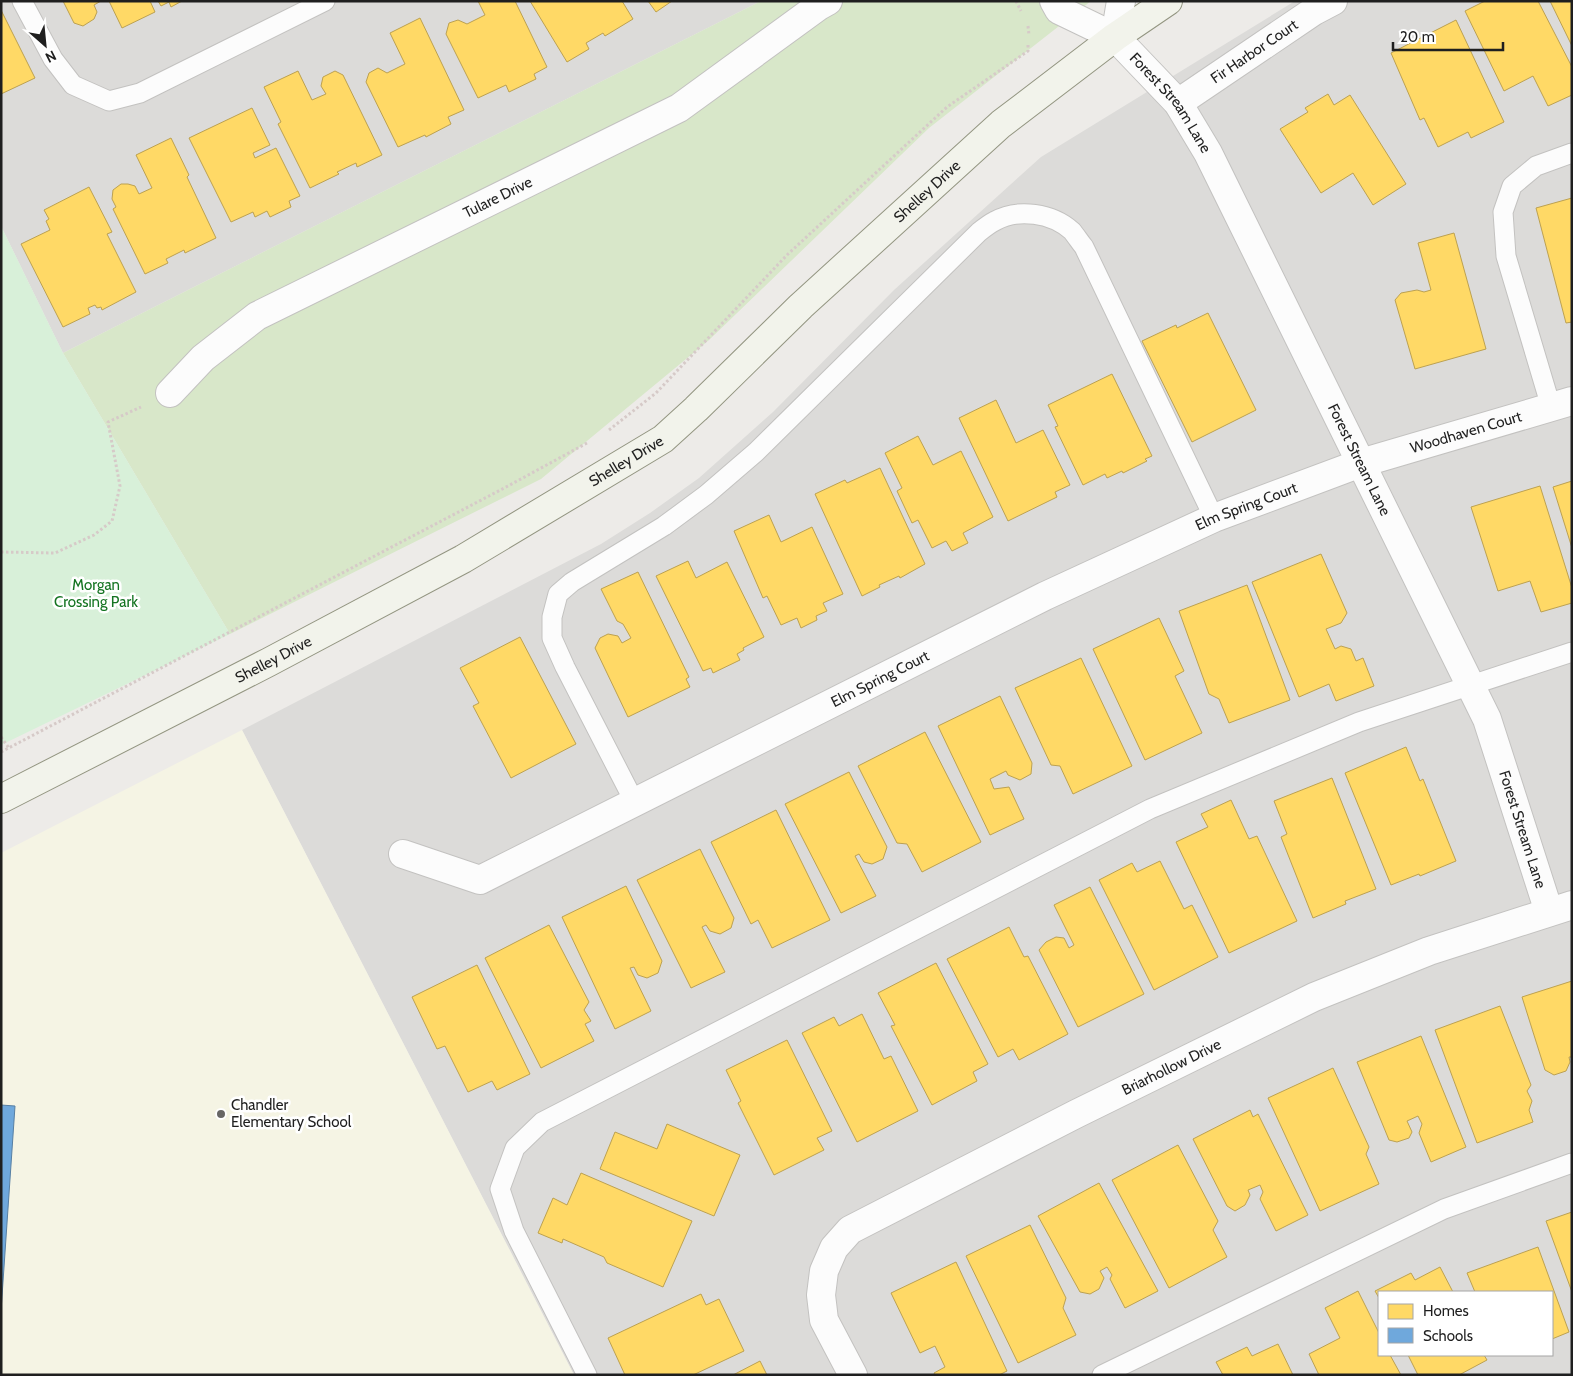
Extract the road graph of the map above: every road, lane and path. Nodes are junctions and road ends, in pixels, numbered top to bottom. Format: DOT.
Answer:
graph roads {
  1 [pos="22,1"];
  2 [pos="325,1"];
  3 [pos="828,1"];
  4 [pos="1054,1"];
  5 [pos="1121,1"];
  6 [pos="1168,1"];
  7 [pos="1333,1"];
  8 [pos="1115,37"];
  9 [pos="1028,43"];
  10 [pos="1178,103"];
  11 [pos="1572,153"];
  12 [pos="170,393"];
  13 [pos="1561,404"];
  14 [pos="606,432"];
  15 [pos="590,441"];
  16 [pos="1361,463"];
  17 [pos="1214,518"];
  18 [pos="1,552"];
  19 [pos="1572,652"];
  20 [pos="1470,685"];
  21 [pos="1,737"];
  22 [pos="9,748"];
  23 [pos="1,752"];
  24 [pos="1,799"];
  25 [pos="635,803"];
  26 [pos="403,854"];
  27 [pos="1561,908"];
  28 [pos="1572,1163"];
  29 [pos="587,1375"];
  30 [pos="853,1375"];
  31 [pos="1102,1375"];
  1 -- 2 [label="lane"];
  3 -- 12 [label="street, Tulare Drive"];
  4 -- 8 [label="street, Forest Stream Lane"];
  5 -- 8 [label="street"];
  6 -- 8 [label="street, Shelley Drive"];
  7 -- 10 [label="street, Fir Harbor Court"];
  8 -- 10 [label="street, Forest Stream Lane"];
  8 -- 24 [label="street, Shelley Drive"];
  9 -- 14 [label="path"];
  10 -- 16 [label="street, Forest Stream Lane"];
  11 -- 13 [label="lane"];
  12 -- 18 [label="path"];
  13 -- 16 [label="street, Woodhaven Court"];
  15 -- 22 [label="path"];
  16 -- 17 [label="street, Elm Spring Court"];
  16 -- 20 [label="street, Forest Stream Lane"];
  17 -- 25 [label="street, Elm Spring Court"];
  17 -- 25 [label="lane"];
  19 -- 20 [label="lane"];
  20 -- 27 [label="street, Forest Stream Lane"];
  20 -- 29 [label="lane"];
  21 -- 22 [label="path"];
  22 -- 23 [label="path"];
  25 -- 26 [label="street, Elm Spring Court"];
  27 -- 30 [label="street, Briarhollow Drive"];
  28 -- 31 [label="lane"];
}
